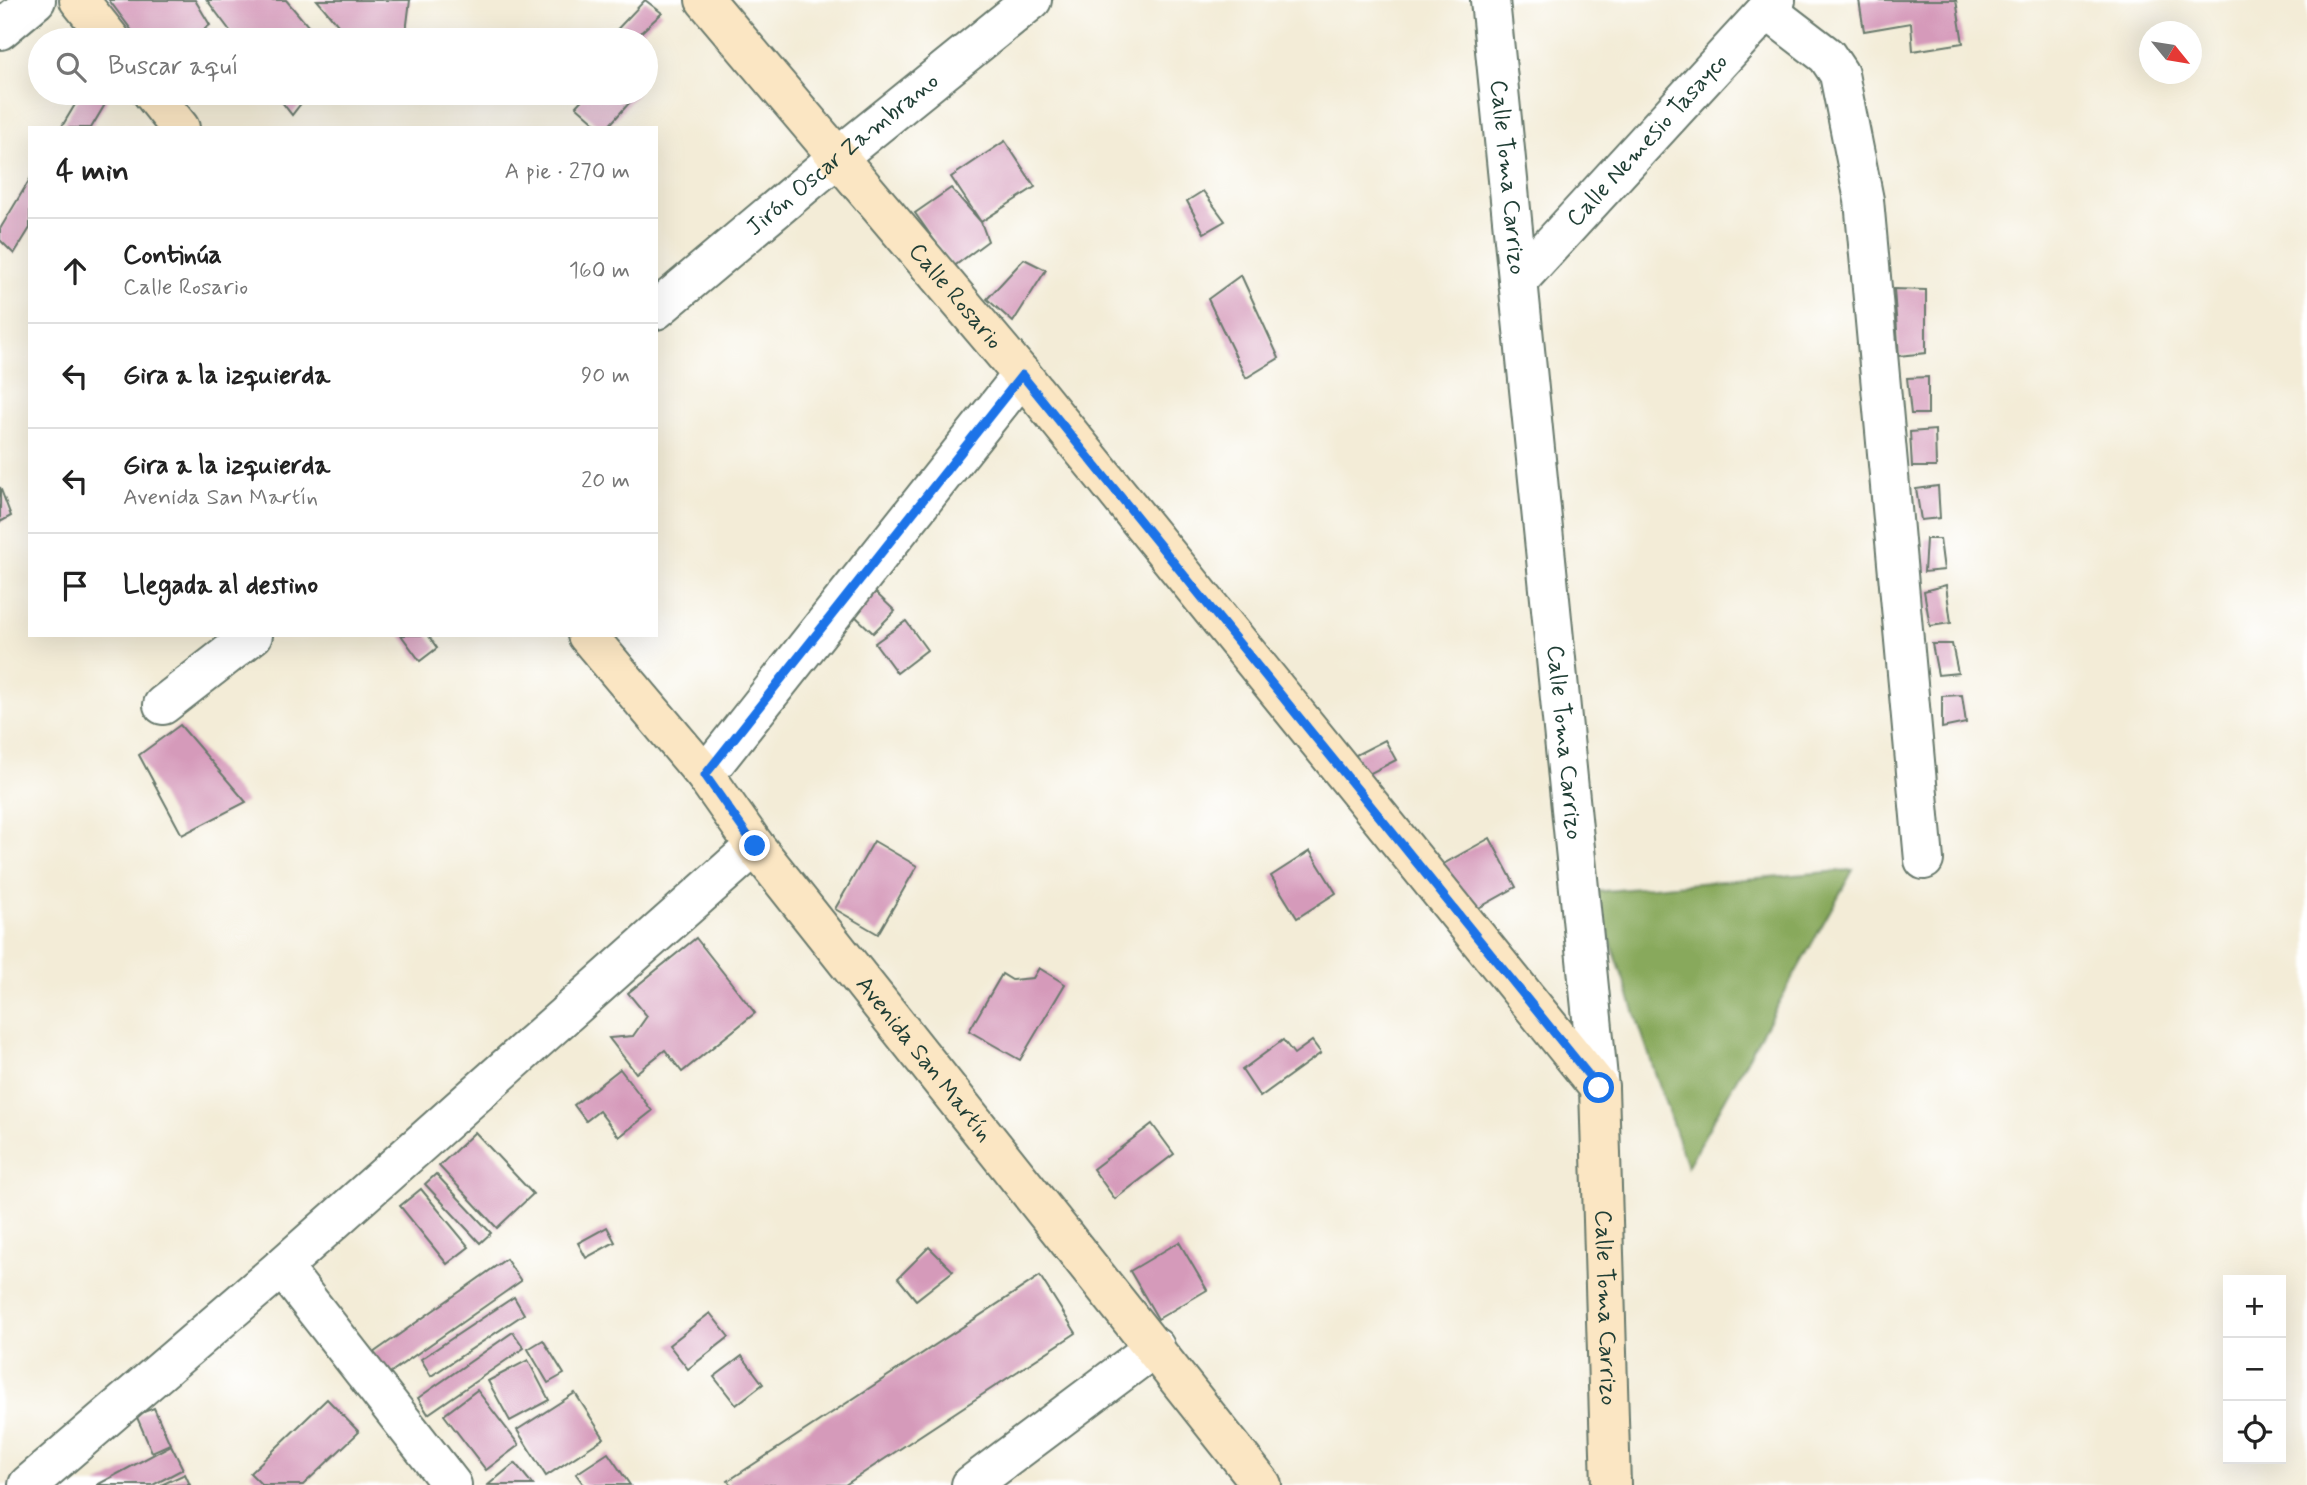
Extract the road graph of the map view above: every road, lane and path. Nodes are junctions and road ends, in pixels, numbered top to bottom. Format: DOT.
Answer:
graph roads {
  1 [pos="36,0"];
  2 [pos="79,0"];
  3 [pos="705,0"];
  4 [pos="1032,0"];
  5 [pos="1490,0"];
  6 [pos="1771,5"];
  7 [pos="101,28"];
  8 [pos="0,30"];
  9 [pos="162,105"];
  10 [pos="178,126"];
  11 [pos="839,156"];
  12 [pos="1518,281"];
  13 [pos="658,308"];
  14 [pos="1022,375"];
  15 [pos="250,637"];
  16 [pos="589,637"];
  17 [pos="163,705"];
  18 [pos="705,775"];
  19 [pos="755,846"];
  20 [pos="1924,860"];
  21 [pos="1599,1088"];
  22 [pos="282,1267"];
  23 [pos="1155,1347"];
  24 [pos="28,1485"];
  25 [pos="452,1485"];
  26 [pos="971,1485"];
  27 [pos="1262,1485"];
  28 [pos="1611,1485"];
  1 -- 8 [label="street"];
  2 -- 7 [label="main road"];
  3 -- 11 [label="main road, Calle Rosario"];
  4 -- 11 [label="street, Jirón Oscar Zambrano"];
  5 -- 12 [label="street, Calle Toma Carrizo"];
  6 -- 12 [label="street, Calle Nemesio Tasayco"];
  6 -- 20 [label="street"];
  9 -- 10 [label="main road"];
  11 -- 13 [label="street, Jirón Oscar Zambrano"];
  11 -- 14 [label="main road, Calle Rosario"];
  12 -- 21 [label="street, Calle Toma Carrizo"];
  14 -- 18 [label="street"];
  14 -- 21 [label="main road, Calle Rosario"];
  15 -- 17 [label="street"];
  16 -- 18 [label="main road, Avenida San Martín"];
  18 -- 19 [label="main road, Avenida San Martín"];
  19 -- 22 [label="street"];
  19 -- 23 [label="main road, Avenida San Martín"];
  21 -- 28 [label="main road, Calle Toma Carrizo"];
  22 -- 24 [label="street"];
  22 -- 25 [label="street"];
  23 -- 26 [label="street"];
  23 -- 27 [label="main road, Avenida San Martín"];
}
